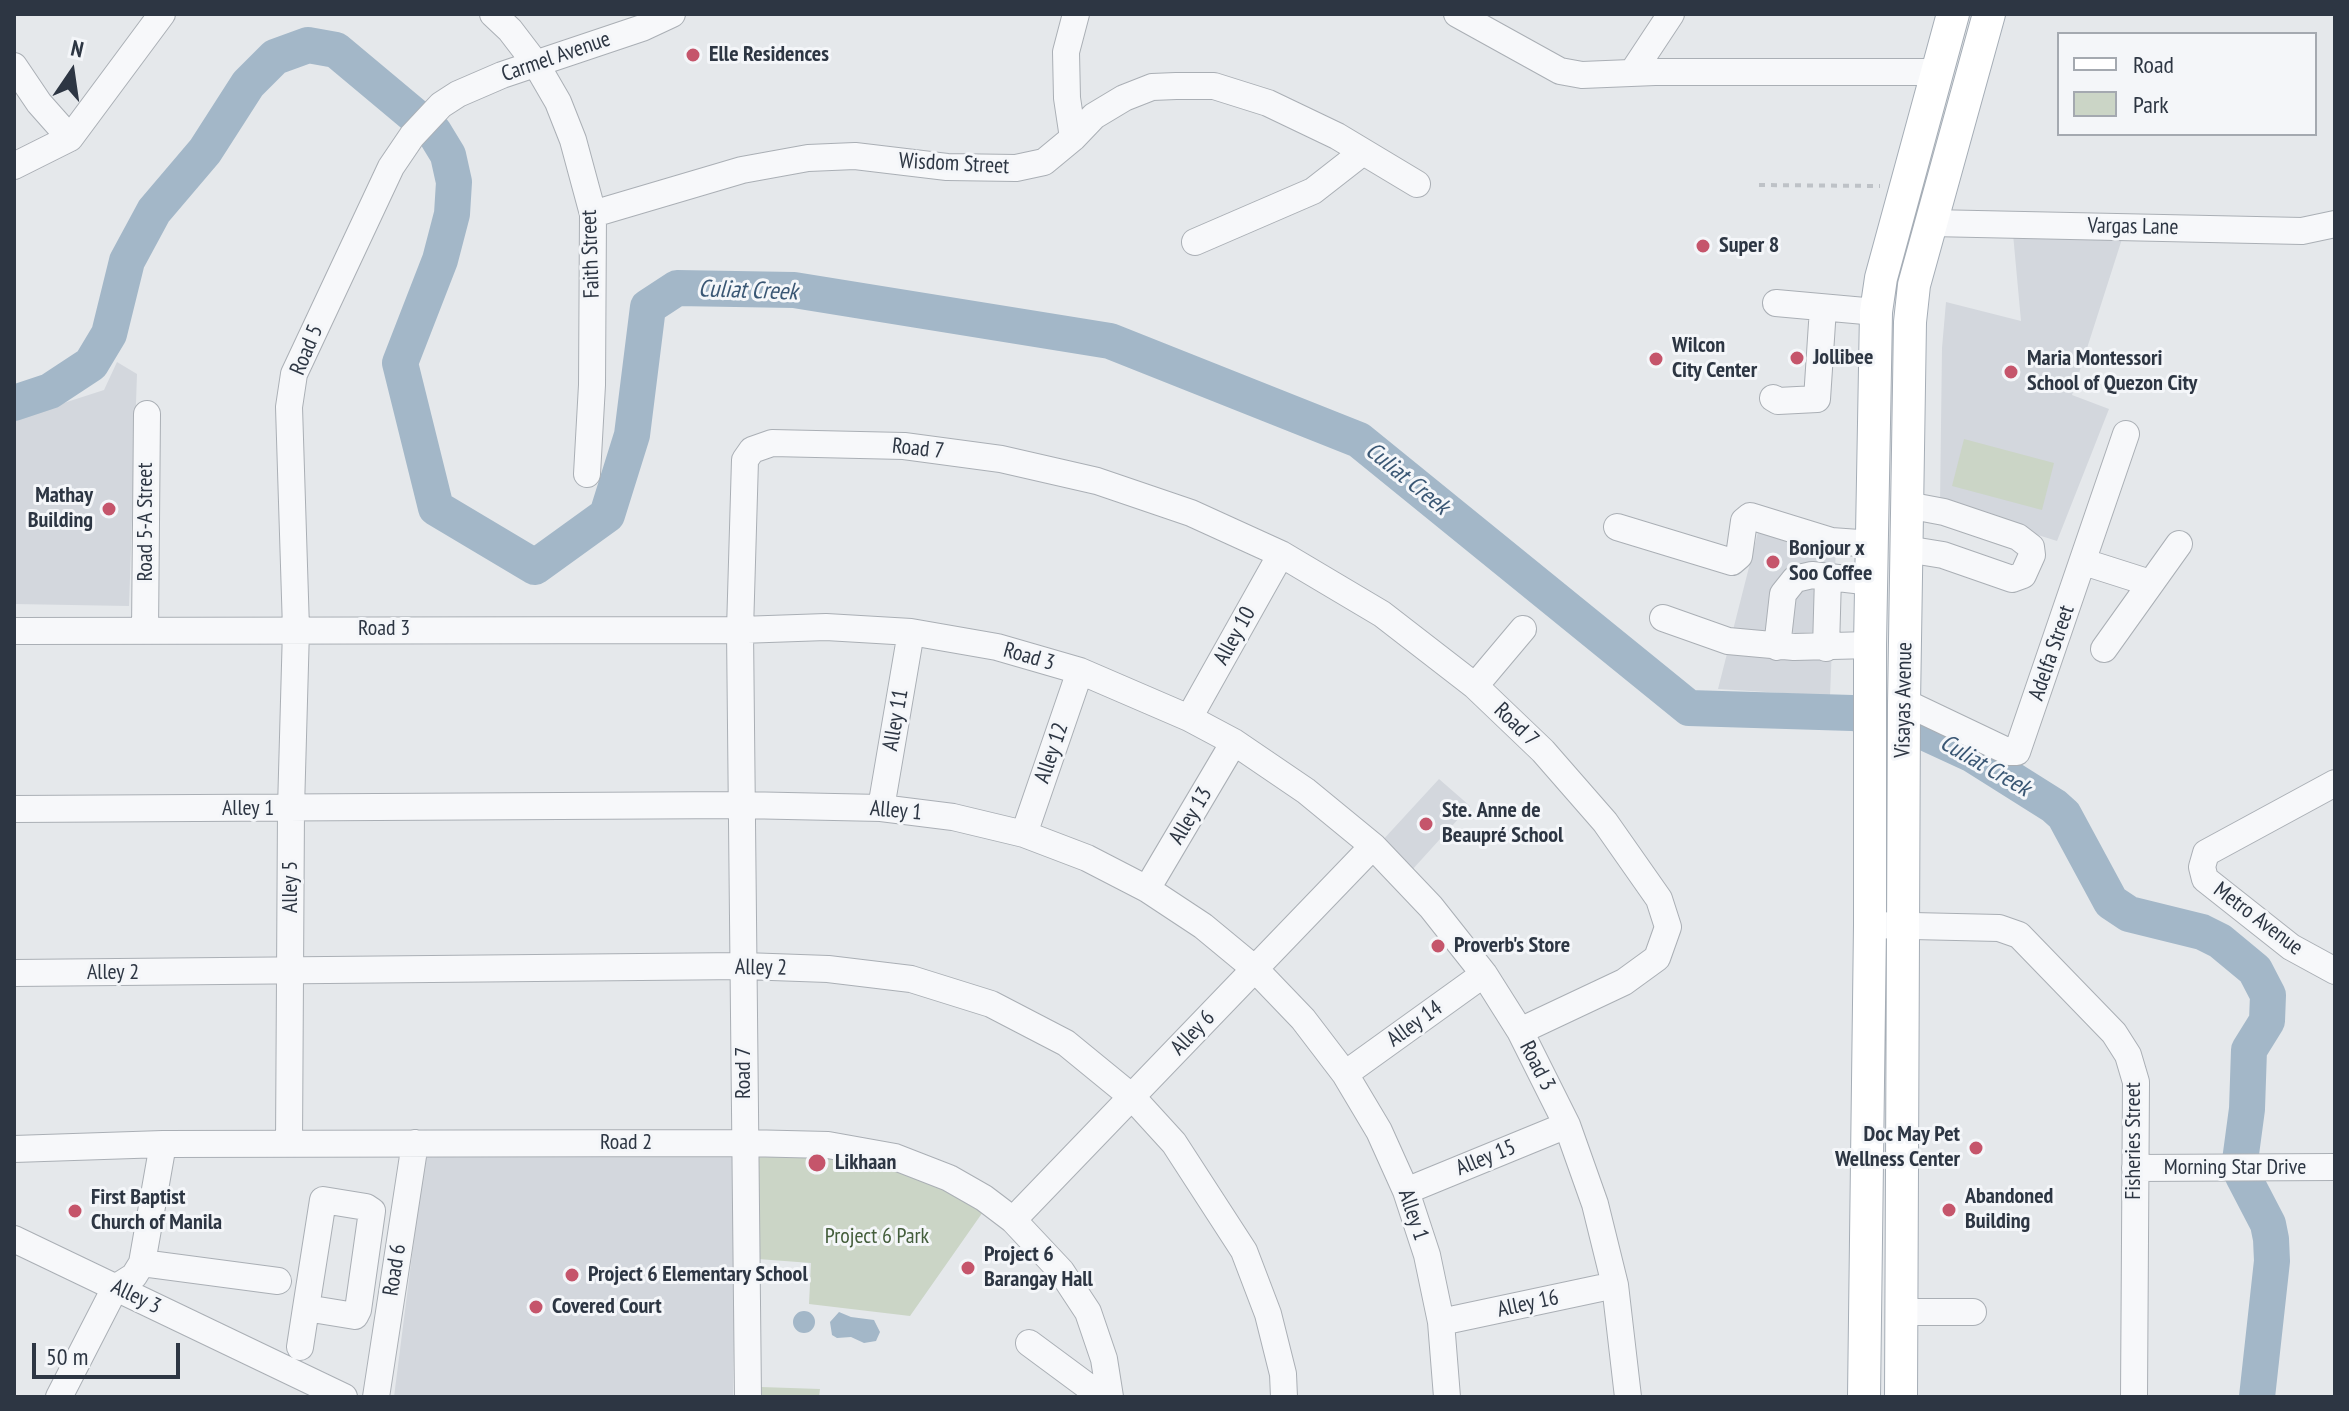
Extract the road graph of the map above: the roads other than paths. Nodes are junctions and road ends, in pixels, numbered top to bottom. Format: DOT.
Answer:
graph roads {
  1 [pos="162,14"];
  2 [pos="493,14"];
  3 [pos="672,14"];
  4 [pos="1076,14"];
  5 [pos="1457,14"];
  6 [pos="1671,14"];
  7 [pos="1953,14"];
  8 [pos="1989,14"];
  9 [pos="536,64"];
  10 [pos="14,66"];
  11 [pos="1937,72"];
  12 [pos="1632,73"];
  13 [pos="441,105"];
  14 [pos="70,138"];
  15 [pos="1073,138"];
  16 [pos="1363,152"];
  17 [pos="14,166"];
  18 [pos="1417,184"];
  19 [pos="593,214"];
  20 [pos="1931,223"];
  21 [pos="2335,224"];
  22 [pos="1195,242"];
  23 [pos="1776,303"];
  24 [pos="1823,308"];
  25 [pos="1876,312"];
  26 [pos="1773,398"];
  27 [pos="147,414"];
  28 [pos="2126,434"];
  29 [pos="587,474"];
  30 [pos="1907,505"];
  31 [pos="1617,527"];
  32 [pos="1873,544"];
  33 [pos="2179,544"];
  34 [pos="1906,549"];
  35 [pos="1281,554"];
  36 [pos="2084,562"];
  37 [pos="1828,577"];
  38 [pos="1872,582"];
  39 [pos="2150,583"];
  40 [pos="1663,618"];
  41 [pos="296,629"];
  42 [pos="1523,629"];
  43 [pos="740,630"];
  44 [pos="14,631"];
  45 [pos="145,631"];
  46 [pos="911,632"];
  47 [pos="1777,647"];
  48 [pos="1826,648"];
  49 [pos="2104,649"];
  50 [pos="1871,659"];
  51 [pos="1080,671"];
  52 [pos="1475,686"];
  53 [pos="1904,703"];
  54 [pos="1189,718"];
  55 [pos="1234,742"];
  56 [pos="2335,783"];
  57 [pos="741,805"];
  58 [pos="881,808"];
  59 [pos="14,809"];
  60 [pos="291,809"];
  61 [pos="1024,834"];
  62 [pos="1373,846"];
  63 [pos="1870,850"];
  64 [pos="1903,851"];
  65 [pos="1147,889"];
  66 [pos="1870,925"];
  67 [pos="1903,926"];
  68 [pos="744,966"];
  69 [pos="1255,969"];
  70 [pos="2334,971"];
  71 [pos="290,972"];
  72 [pos="14,973"];
  73 [pos="1484,974"];
  74 [pos="1520,1031"];
  75 [pos="1345,1074"];
  76 [pos="1132,1097"];
  77 [pos="1567,1125"];
  78 [pos="415,1143"];
  79 [pos="745,1143"];
  80 [pos="163,1144"];
  81 [pos="289,1144"];
  82 [pos="14,1149"];
  83 [pos="2335,1167"];
  84 [pos="2135,1168"];
  85 [pos="1406,1191"];
  86 [pos="1013,1220"];
  87 [pos="14,1239"];
  88 [pos="367,1248"];
  89 [pos="398,1255"];
  90 [pos="142,1263"];
  91 [pos="278,1281"];
  92 [pos="1615,1285"];
  93 [pos="115,1288"];
  94 [pos="306,1308"];
  95 [pos="1902,1312"];
  96 [pos="1973,1312"];
  97 [pos="1441,1322"];
  98 [pos="1029,1343"];
  99 [pos="300,1347"];
  100 [pos="59,1397"];
  101 [pos="344,1397"];
  102 [pos="376,1397"];
  103 [pos="748,1397"];
  104 [pos="1102,1397"];
  105 [pos="1110,1397"];
  106 [pos="1284,1397"];
  107 [pos="1447,1397"];
  108 [pos="1628,1397"];
  109 [pos="1864,1397"];
  110 [pos="1901,1397"];
  111 [pos="2134,1397"];
  1 -- 14 [label="street"];
  2 -- 9 [label="street, Faith Street"];
  3 -- 9 [label="street, Carmel Avenue"];
  4 -- 15 [label="street"];
  5 -- 12 [label="street"];
  6 -- 12 [label="street"];
  7 -- 11 [label="main road, Visayas Avenue"];
  8 -- 20 [label="main road, Visayas Avenue"];
  9 -- 13 [label="street, Carmel Avenue"];
  9 -- 19 [label="street, Faith Street"];
  10 -- 14 [label="street"];
  11 -- 12 [label="street"];
  11 -- 25 [label="main road, Visayas Avenue"];
  13 -- 41 [label="street, Road 5"];
  14 -- 17 [label="street"];
  15 -- 16 [label="street, Wisdom Street"];
  15 -- 19 [label="street, Wisdom Street"];
  16 -- 18 [label="street, Wisdom Street"];
  16 -- 22 [label="street"];
  19 -- 29 [label="street, Faith Street"];
  20 -- 21 [label="street, Vargas Lane"];
  20 -- 30 [label="main road, Visayas Avenue"];
  23 -- 24 [label="street"];
  24 -- 25 [label="street"];
  24 -- 26 [label="street"];
  25 -- 32 [label="main road, Visayas Avenue"];
  27 -- 45 [label="street, Road 5-A Street"];
  28 -- 36 [label="street, Adelfa Street"];
  30 -- 34 [label="main road, Visayas Avenue"];
  30 -- 34 [label="street"];
  31 -- 32 [label="street"];
  32 -- 38 [label="main road, Visayas Avenue"];
  33 -- 39 [label="street"];
  34 -- 53 [label="main road, Visayas Avenue"];
  35 -- 43 [label="street, Road 7"];
  35 -- 52 [label="street, Road 7"];
  35 -- 54 [label="street, Alley 10"];
  36 -- 39 [label="street"];
  36 -- 53 [label="street, Adelfa Street"];
  37 -- 38 [label="street"];
  37 -- 47 [label="street"];
  37 -- 48 [label="street"];
  38 -- 50 [label="main road, Visayas Avenue"];
  39 -- 49 [label="street"];
  40 -- 47 [label="street"];
  41 -- 43 [label="street, Road 3"];
  41 -- 45 [label="street, Road 3"];
  41 -- 60 [label="street, Alley 5"];
  42 -- 52 [label="street"];
  43 -- 46 [label="street, Road 3"];
  43 -- 57 [label="street, Road 7"];
  44 -- 45 [label="street, Road 3"];
  46 -- 51 [label="street, Road 3"];
  46 -- 58 [label="street, Alley 11"];
  47 -- 48 [label="street"];
  48 -- 50 [label="street"];
  50 -- 63 [label="main road, Visayas Avenue"];
  51 -- 54 [label="street, Road 3"];
  51 -- 61 [label="street, Alley 12"];
  52 -- 74 [label="street, Road 7"];
  53 -- 64 [label="main road, Visayas Avenue"];
  54 -- 55 [label="street, Road 3"];
  55 -- 62 [label="street, Road 3"];
  55 -- 65 [label="street, Alley 13"];
  56 -- 70 [label="street, Metro Avenue"];
  57 -- 58 [label="street, Alley 1"];
  57 -- 60 [label="street, Alley 1"];
  57 -- 68 [label="street, Road 7"];
  58 -- 61 [label="street, Alley 1"];
  59 -- 60 [label="street, Alley 1"];
  60 -- 71 [label="street, Alley 5"];
  61 -- 65 [label="street, Alley 1"];
  62 -- 69 [label="street, Alley 6"];
  62 -- 73 [label="street, Road 3"];
  63 -- 64 [label="main road"];
  63 -- 66 [label="main road, Visayas Avenue"];
  64 -- 67 [label="main road, Visayas Avenue"];
  65 -- 69 [label="street, Alley 1"];
  66 -- 67 [label="street, Fisheries Street"];
  66 -- 109 [label="main road, Visayas Avenue"];
  67 -- 84 [label="street, Fisheries Street"];
  67 -- 95 [label="main road, Visayas Avenue"];
  68 -- 71 [label="street, Alley 2"];
  68 -- 76 [label="street, Alley 2"];
  68 -- 79 [label="street, Road 7"];
  69 -- 75 [label="street, Alley 1"];
  69 -- 76 [label="street, Alley 6"];
  71 -- 72 [label="street, Alley 2"];
  71 -- 81 [label="street, Alley 5"];
  73 -- 74 [label="street, Road 3"];
  73 -- 75 [label="street, Alley 14"];
  74 -- 77 [label="street, Road 3"];
  75 -- 85 [label="street, Alley 1"];
  76 -- 86 [label="street, Alley 6"];
  76 -- 106 [label="street, Alley 2"];
  77 -- 85 [label="street, Alley 15"];
  77 -- 92 [label="street, Road 3"];
  78 -- 79 [label="street, Road 2"];
  78 -- 81 [label="street, Road 2"];
  78 -- 89 [label="street, Road 6"];
  79 -- 86 [label="street, Road 2"];
  79 -- 103 [label="street, Road 7"];
  80 -- 81 [label="street, Road 2"];
  80 -- 82 [label="street, Road 2"];
  80 -- 90 [label="street"];
  83 -- 84 [label="street, Morning Star Drive"];
  84 -- 111 [label="street, Fisheries Street"];
  85 -- 97 [label="street, Alley 1"];
  86 -- 105 [label="street, Road 2"];
  87 -- 93 [label="street, Alley 3"];
  88 -- 89 [label="street"];
  88 -- 94 [label="street"];
  88 -- 94 [label="street"];
  89 -- 102 [label="street, Road 6"];
  90 -- 91 [label="street"];
  90 -- 93 [label="street"];
  92 -- 97 [label="street, Alley 16"];
  92 -- 108 [label="street, Road 3"];
  93 -- 100 [label="street"];
  93 -- 101 [label="street, Alley 3"];
  94 -- 99 [label="street"];
  95 -- 96 [label="street"];
  95 -- 110 [label="main road, Visayas Avenue"];
  97 -- 107 [label="street, Alley 1"];
  98 -- 104 [label="street"];
}
